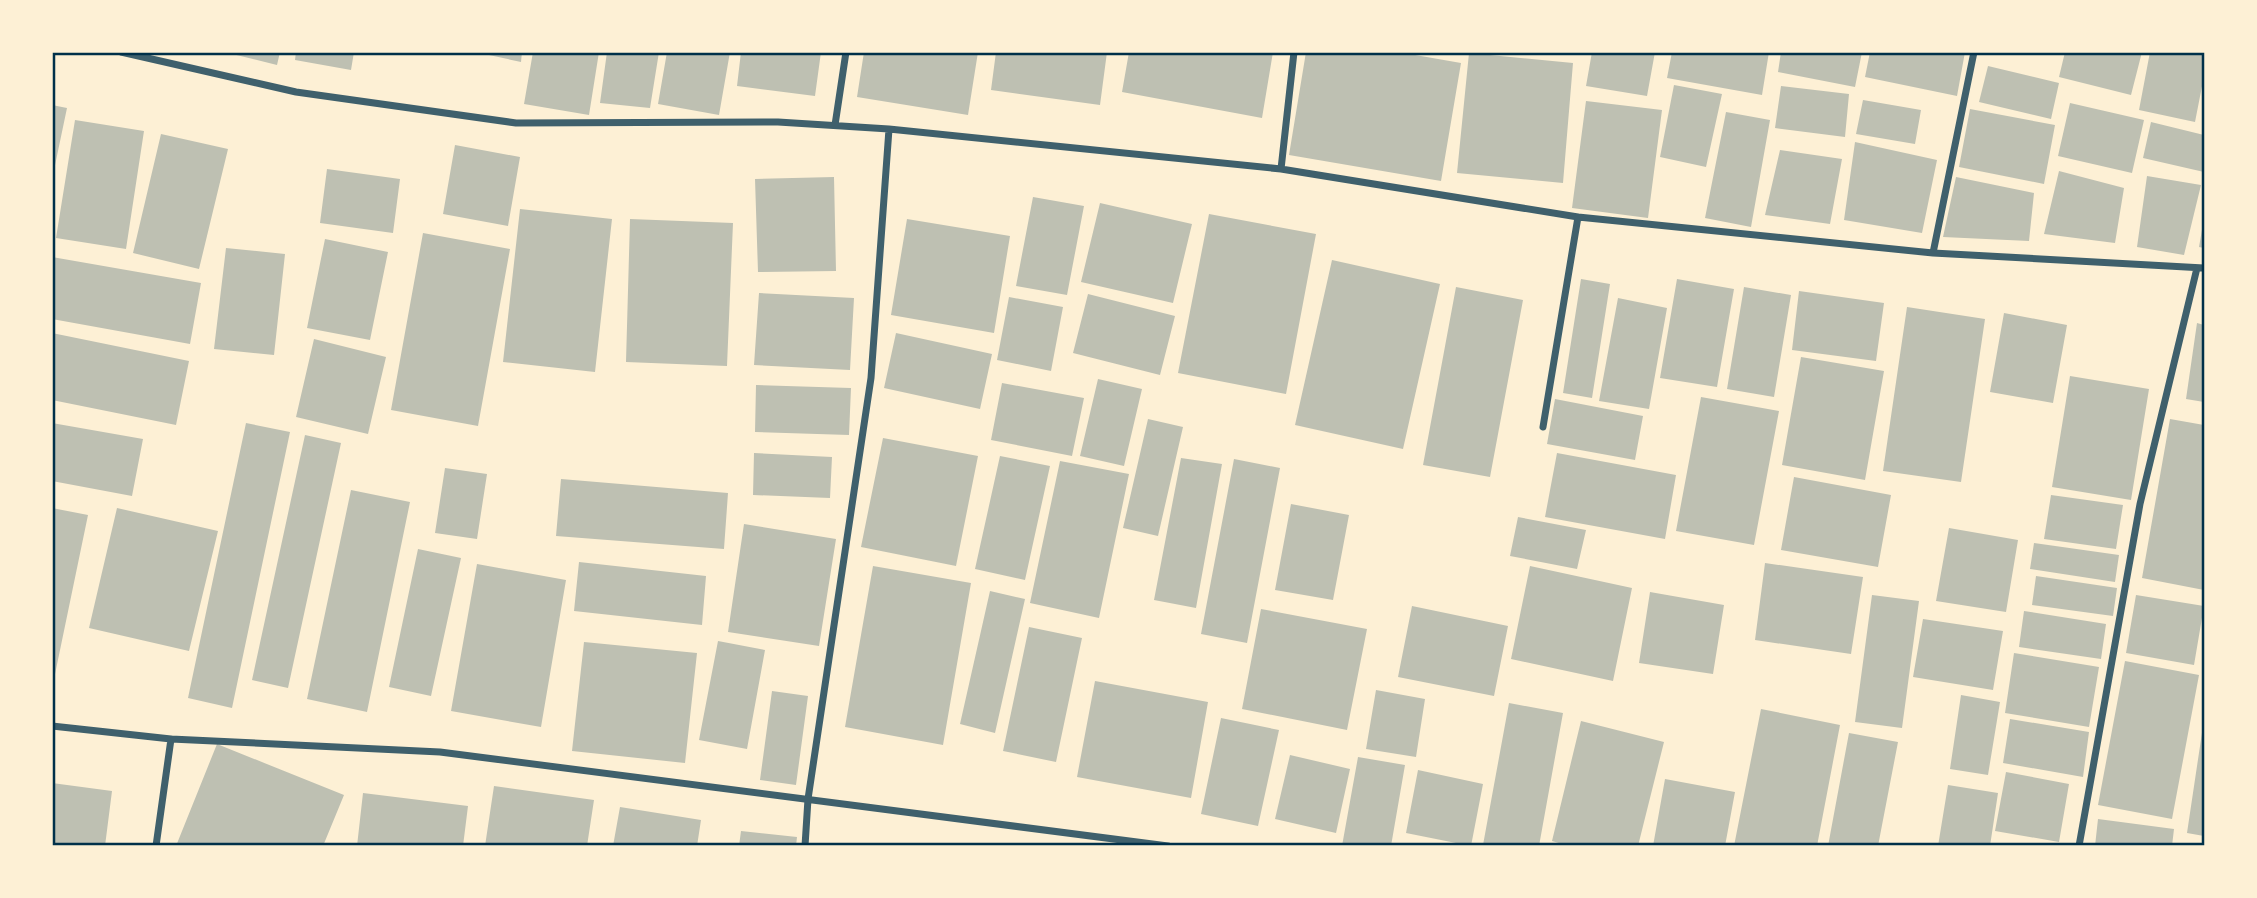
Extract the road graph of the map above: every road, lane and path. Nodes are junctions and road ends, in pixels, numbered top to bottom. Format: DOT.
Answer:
graph roads {
  1 [pos="121,52"];
  2 [pos="846,52"];
  3 [pos="1294,52"];
  4 [pos="1974,52"];
  5 [pos="835,125"];
  6 [pos="889,129"];
  7 [pos="1281,169"];
  8 [pos="1578,217"];
  9 [pos="1933,253"];
  10 [pos="2201,268"];
  11 [pos="1543,427"];
  12 [pos="52,726"];
  13 [pos="170,739"];
  14 [pos="808,799"];
  15 [pos="156,845"];
  16 [pos="805,845"];
  17 [pos="1168,845"];
  18 [pos="2079,845"];
  1 -- 5 [label="street"];
  2 -- 5 [label="street"];
  3 -- 7 [label="street"];
  4 -- 9 [label="street"];
  5 -- 6 [label="street"];
  6 -- 7 [label="street"];
  6 -- 14 [label="street"];
  7 -- 8 [label="street"];
  8 -- 9 [label="street"];
  8 -- 11 [label="street"];
  9 -- 10 [label="street"];
  10 -- 18 [label="street"];
  12 -- 13 [label="street"];
  13 -- 14 [label="street"];
  13 -- 15 [label="street"];
  14 -- 16 [label="street"];
  14 -- 17 [label="street"];
}
